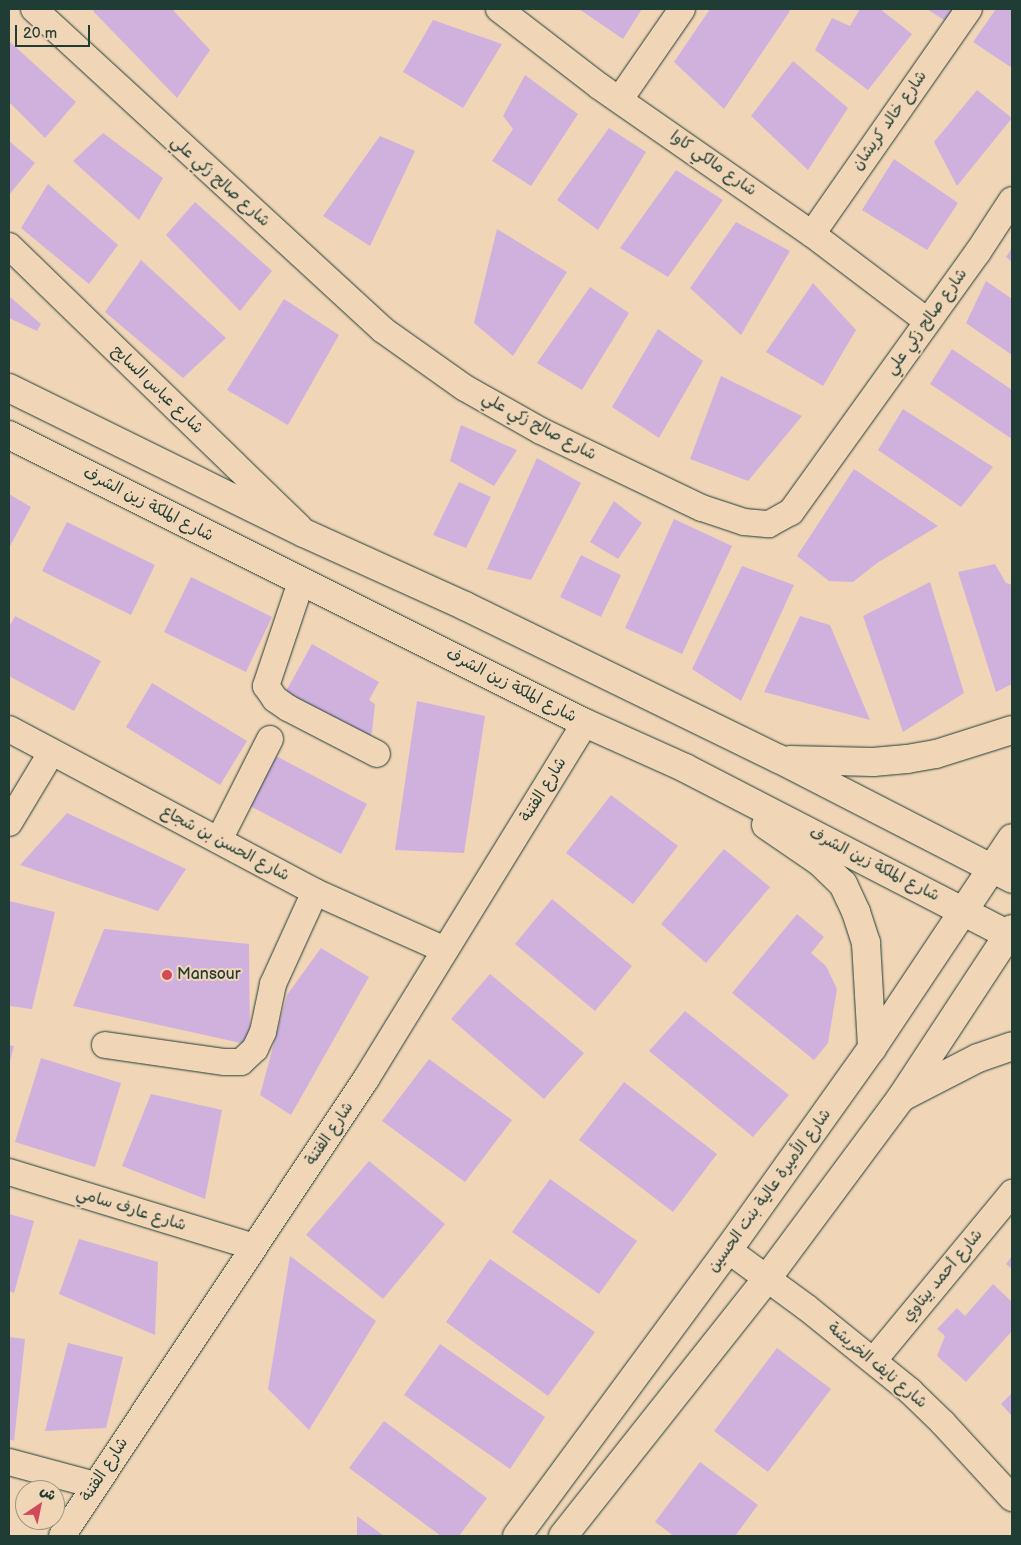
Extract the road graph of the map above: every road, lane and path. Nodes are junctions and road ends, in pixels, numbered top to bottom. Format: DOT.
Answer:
graph roads {
  1 [pos="34,9"];
  2 [pos="499,9"];
  3 [pos="682,9"];
  4 [pos="969,9"];
  5 [pos="620,99"];
  6 [pos="1012,200"];
  7 [pos="812,234"];
  8 [pos="9,246"];
  9 [pos="927,322"];
  10 [pos="9,388"];
  11 [pos="9,435"];
  12 [pos="304,533"];
  13 [pos="301,582"];
  14 [pos="585,723"];
  15 [pos="9,729"];
  16 [pos="1012,730"];
  17 [pos="270,740"];
  18 [pos="51,753"];
  19 [pos="377,754"];
  20 [pos="779,759"];
  21 [pos="685,768"];
  22 [pos="9,824"];
  23 [pos="1012,838"];
  24 [pos="219,840"];
  25 [pos="1002,873"];
  26 [pos="315,892"];
  27 [pos="964,912"];
  28 [pos="1011,934"];
  29 [pos="445,950"];
  30 [pos="105,1045"];
  31 [pos="1012,1046"];
  32 [pos="872,1048"];
  33 [pos="901,1098"];
  34 [pos="9,1172"];
  35 [pos="1012,1193"];
  36 [pos="254,1247"];
  37 [pos="728,1250"];
  38 [pos="768,1277"];
  39 [pos="874,1360"];
  40 [pos="9,1462"];
  41 [pos="95,1484"];
  42 [pos="1012,1498"];
  43 [pos="62,1536"];
  44 [pos="517,1536"];
  45 [pos="563,1536"];
  1 -- 9 [label="street, شارع صالح زكي علي"];
  2 -- 5 [label="street, شارع مالكي كاوا"];
  3 -- 5 [label="street"];
  4 -- 7 [label="street, شارع خالد كريشان"];
  5 -- 7 [label="street, شارع مالكي كاوا"];
  6 -- 9 [label="street, شارع صالح زكي علي"];
  7 -- 9 [label="street, شارع مالكي كاوا"];
  8 -- 12 [label="street, شارع عباس السايح"];
  10 -- 12 [label="main road"];
  11 -- 13 [label="main road, شارع الملكة زين الشرف"];
  12 -- 20 [label="main road"];
  13 -- 14 [label="main road, شارع الملكة زين الشرف"];
  13 -- 19 [label="street"];
  14 -- 21 [label="main road, شارع الملكة زين الشرف"];
  14 -- 29 [label="street, شارع الفتنة"];
  15 -- 18 [label="street, شارع الحسن بن شجاع"];
  16 -- 20 [label="main road"];
  17 -- 24 [label="street"];
  18 -- 22 [label="street"];
  18 -- 24 [label="street, شارع الحسن بن شجاع"];
  20 -- 25 [label="main road"];
  21 -- 27 [label="main road, شارع الملكة زين الشرف"];
  21 -- 32 [label="main road"];
  23 -- 25 [label="main road, شارع الأميرة عالية بنت الحسين"];
  24 -- 26 [label="street, شارع الحسن بن شجاع"];
  25 -- 27 [label="main road, شارع الأميرة عالية بنت الحسين"];
  26 -- 29 [label="street, شارع الحسن بن شجاع"];
  26 -- 30 [label="street"];
  27 -- 28 [label="main road, شارع الملكة زين الشرف"];
  27 -- 32 [label="main road, شارع الأميرة عالية بنت الحسين"];
  28 -- 33 [label="main road"];
  29 -- 36 [label="street, شارع الفتنة"];
  31 -- 33 [label="main road"];
  32 -- 37 [label="main road, شارع الأميرة عالية بنت الحسين"];
  33 -- 38 [label="main road"];
  34 -- 36 [label="street, شارع عارف سامي"];
  35 -- 39 [label="street, شارع أحمد بيتاوي"];
  36 -- 41 [label="street, شارع الفتنة"];
  37 -- 38 [label="street, شارع نايف الخريشة"];
  37 -- 44 [label="main road, شارع الأميرة عالية بنت الحسين"];
  38 -- 39 [label="street, شارع نايف الخريشة"];
  38 -- 45 [label="main road"];
  39 -- 42 [label="street, شارع نايف الخريشة"];
  40 -- 41 [label="street"];
  41 -- 43 [label="street, شارع الفتنة"];
}
